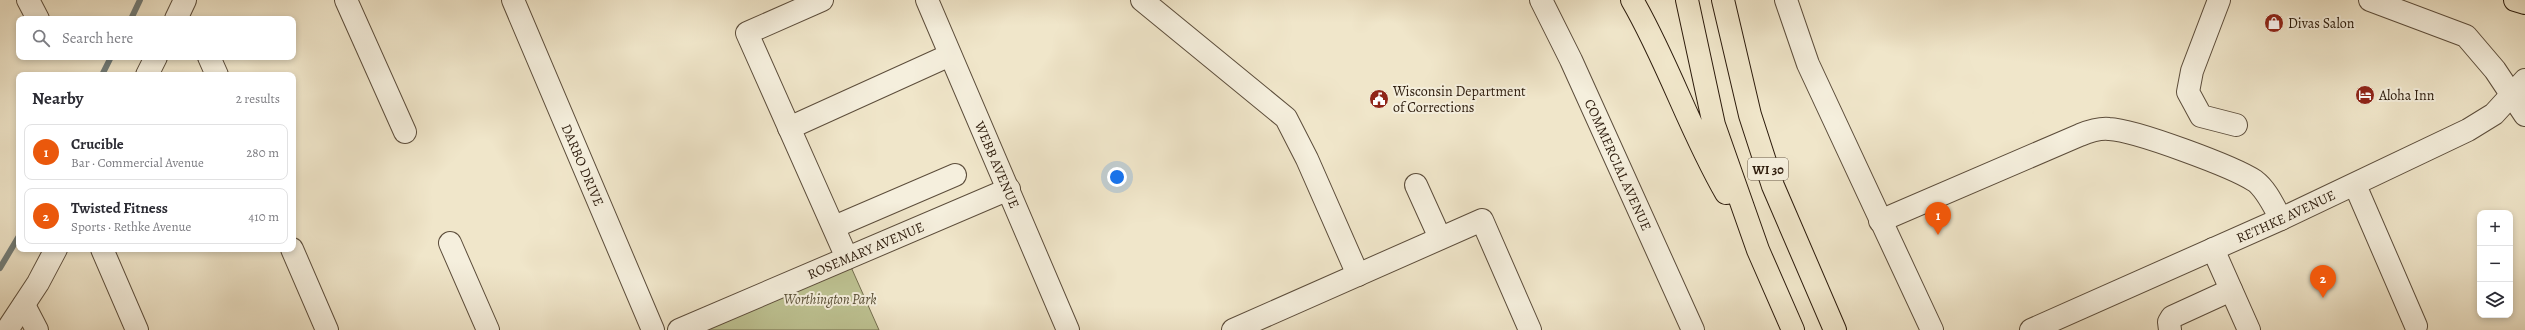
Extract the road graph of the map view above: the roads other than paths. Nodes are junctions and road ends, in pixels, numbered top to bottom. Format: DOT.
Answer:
graph roads {
  1 [pos="28,0"];
  2 [pos="346,0"];
  3 [pos="513,0"];
  4 [pos="822,0"];
  5 [pos="926,0"];
  6 [pos="1142,0"];
  7 [pos="1542,0"];
  8 [pos="1632,0"];
  9 [pos="1687,0"];
  10 [pos="1723,0"];
  11 [pos="1786,0"];
  12 [pos="2219,0"];
  13 [pos="2370,0"];
  14 [pos="2515,0"];
  15 [pos="2525,3"];
  16 [pos="36,16"];
  17 [pos="950,54"];
  18 [pos="154,60"];
  19 [pos="210,60"];
  20 [pos="148,72"];
  21 [pos="216,72"];
  22 [pos="2519,88"];
  23 [pos="2525,115"];
  24 [pos="2236,125"];
  25 [pos="789,128"];
  26 [pos="405,132"];
  27 [pos="955,175"];
  28 [pos="1416,185"];
  29 [pos="2355,185"];
  30 [pos="1009,189"];
  31 [pos="2281,219"];
  32 [pos="1880,221"];
  33 [pos="834,227"];
  34 [pos="1440,238"];
  35 [pos="450,243"];
  36 [pos="2213,249"];
  37 [pos="1758,250"];
  38 [pos="54,252"];
  39 [pos="103,252"];
  40 [pos="293,252"];
  41 [pos="848,258"];
  42 [pos="1358,275"];
  43 [pos="2232,290"];
  44 [pos="24,305"];
  45 [pos="2416,326"];
  46 [pos="2042,328"];
  47 [pos="8,330"];
  48 [pos="37,330"];
  49 [pos="137,330"];
  50 [pos="327,330"];
  51 [pos="488,330"];
  52 [pos="653,330"];
  53 [pos="679,330"];
  54 [pos="1068,330"];
  55 [pos="1233,330"];
  56 [pos="1530,330"];
  57 [pos="1692,330"];
  58 [pos="1793,330"];
  59 [pos="1835,330"];
  60 [pos="1932,330"];
  61 [pos="2170,330"];
  62 [pos="2249,330"];
  1 -- 16 [label="street"];
  2 -- 26 [label="street"];
  3 -- 52 [label="street, DARBO DRIVE"];
  4 -- 25 [label="street"];
  5 -- 17 [label="street, WEBB AVENUE"];
  6 -- 42 [label="street"];
  7 -- 57 [label="street, COMMERCIAL AVENUE"];
  8 -- 37 [label="main road"];
  9 -- 37 [label="main road, WI 30"];
  10 -- 59 [label="main road, WI 30"];
  11 -- 32 [label="street"];
  12 -- 24 [label="street"];
  13 -- 22 [label="street"];
  14 -- 15 [label="main road"];
  17 -- 25 [label="street"];
  17 -- 30 [label="street, WEBB AVENUE"];
  18 -- 20 [label="street"];
  19 -- 21 [label="street"];
  22 -- 23 [label="street"];
  22 -- 29 [label="street, RETHKE AVENUE"];
  25 -- 33 [label="street"];
  27 -- 33 [label="street"];
  28 -- 34 [label="street"];
  29 -- 31 [label="street, RETHKE AVENUE"];
  29 -- 45 [label="street"];
  30 -- 41 [label="street, ROSEMARY AVENUE"];
  30 -- 54 [label="street, WEBB AVENUE"];
  31 -- 32 [label="street"];
  31 -- 36 [label="street, RETHKE AVENUE"];
  32 -- 60 [label="street"];
  33 -- 41 [label="street"];
  34 -- 42 [label="street"];
  34 -- 56 [label="street"];
  35 -- 51 [label="street"];
  36 -- 43 [label="street"];
  36 -- 46 [label="street, RETHKE AVENUE"];
  37 -- 58 [label="main road, WI 30"];
  38 -- 44 [label="street"];
  39 -- 49 [label="street"];
  40 -- 50 [label="street"];
  41 -- 53 [label="street, ROSEMARY AVENUE"];
  42 -- 55 [label="street"];
  43 -- 61 [label="street"];
  43 -- 62 [label="street"];
  44 -- 47 [label="street"];
  44 -- 48 [label="street"];
}
